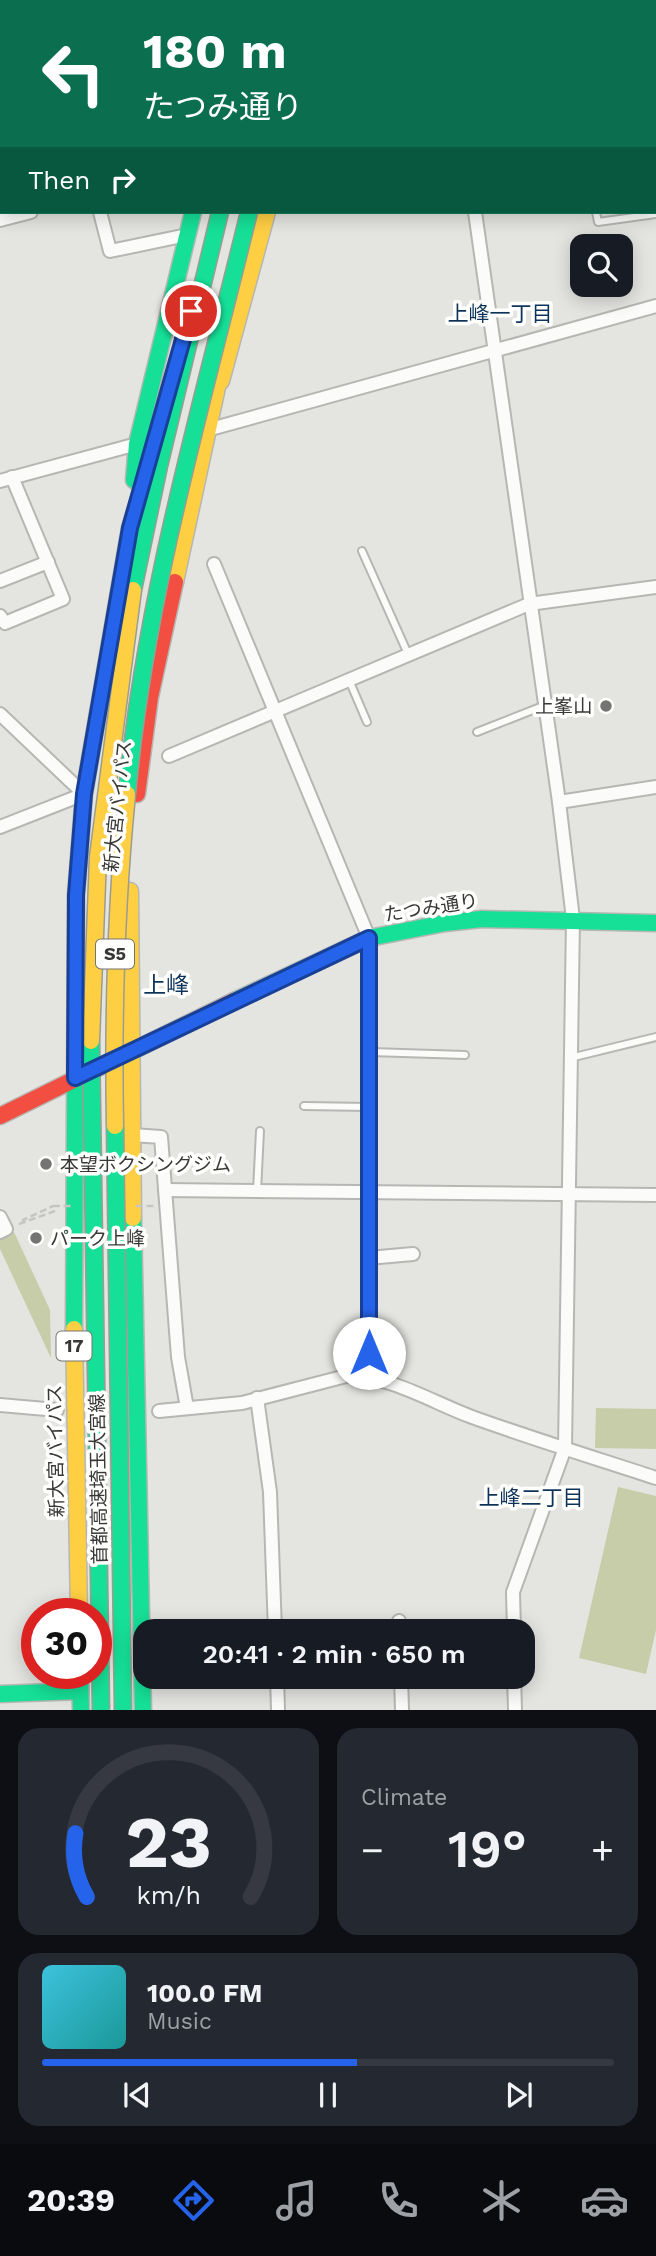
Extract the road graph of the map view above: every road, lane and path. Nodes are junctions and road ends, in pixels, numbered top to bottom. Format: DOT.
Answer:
graph roads {
  1 [pos="23,214"];
  2 [pos="101,214"];
  3 [pos="192,214"];
  4 [pos="218,214"];
  5 [pos="219,214"];
  6 [pos="250,214"];
  7 [pos="250,214"];
  8 [pos="256,214"];
  9 [pos="266,214"];
  10 [pos="475,214"];
  11 [pos="596,214"];
  12 [pos="656,214"];
  13 [pos="0,220"];
  14 [pos="187,235"];
  15 [pos="229,298"];
  16 [pos="656,306"];
  17 [pos="495,349"];
  18 [pos="213,409"];
  19 [pos="159,429"];
  20 [pos="207,430"];
  21 [pos="137,444"];
  22 [pos="6,479"];
  23 [pos="130,528"];
  24 [pos="362,551"];
  25 [pos="48,562"];
  26 [pos="214,564"];
  27 [pos="0,581"];
  28 [pos="656,587"];
  29 [pos="529,604"];
  30 [pos="0,616"];
  31 [pos="409,655"];
  32 [pos="349,680"];
  33 [pos="543,706"];
  34 [pos="275,710"];
  35 [pos="0,714"];
  36 [pos="367,722"];
  37 [pos="477,732"];
  38 [pos="169,756"];
  39 [pos="656,787"];
  40 [pos="84,794"];
  41 [pos="559,802"];
  42 [pos="0,827"];
  43 [pos="573,919"];
  44 [pos="656,923"];
  45 [pos="369,938"];
  46 [pos="656,1037"];
  47 [pos="130,1050"];
  48 [pos="371,1052"];
  49 [pos="465,1055"];
  50 [pos="570,1058"];
  51 [pos="75,1078"];
  52 [pos="304,1106"];
  53 [pos="370,1107"];
  54 [pos="0,1116"];
  55 [pos="260,1131"];
  56 [pos="132,1135"];
  57 [pos="165,1190"];
  58 [pos="257,1191"];
  59 [pos="369,1192"];
  60 [pos="569,1195"];
  61 [pos="656,1195"];
  62 [pos="52,1206"];
  63 [pos="59,1211"];
  64 [pos="0,1217"];
  65 [pos="25,1220"];
  66 [pos="3,1231"];
  67 [pos="413,1254"];
  68 [pos="368,1258"];
  69 [pos="369,1377"];
  70 [pos="257,1398"];
  71 [pos="0,1405"];
  72 [pos="187,1408"];
  73 [pos="57,1410"];
  74 [pos="159,1411"];
  75 [pos="565,1448"];
  76 [pos="656,1478"];
  77 [pos="79,1598"];
  78 [pos="275,1619"];
  79 [pos="514,1619"];
  80 [pos="277,1689"];
  81 [pos="401,1689"];
  82 [pos="514,1689"];
  83 [pos="80,1691"];
  84 [pos="0,1694"];
  85 [pos="81,1710"];
  86 [pos="101,1710"];
  87 [pos="123,1710"];
  88 [pos="143,1710"];
  89 [pos="278,1710"];
  90 [pos="402,1710"];
  91 [pos="515,1710"];
  1 -- 13 [label="street"];
  2 -- 14 [label="street"];
  3 -- 14 [label="main road, 17"];
  4 -- 19 [label="main road, 新大宮バイパス / 17"];
  5 -- 86 [label="main road, 首都高速埼玉大宮線 / S5, bridge"];
  6 -- 15 [label="main road, 首都高速埼玉大宮線 / S5, bridge"];
  7 -- 18 [label="main road, 新大宮バイパス"];
  8 -- 15 [label="main road, bridge"];
  9 -- 18 [label="main road"];
  10 -- 17 [label="street"];
  11 -- 12 [label="lane"];
  14 -- 21 [label="main road, 17"];
  15 -- 87 [label="main road, 首都高速埼玉大宮線 / S5, bridge"];
  16 -- 17 [label="street"];
  17 -- 20 [label="street"];
  17 -- 29 [label="street"];
  18 -- 20 [label="main road, 新大宮バイパス"];
  19 -- 21 [label="street"];
  19 -- 23 [label="main road, 新大宮バイパス / 17"];
  20 -- 47 [label="main road, 新大宮バイパス"];
  21 -- 22 [label="street"];
  21 -- 23 [label="main road, 17"];
  22 -- 25 [label="street"];
  23 -- 40 [label="main road, 新大宮バイパス / 17"];
  24 -- 31 [label="lane"];
  25 -- 27 [label="street"];
  25 -- 30 [label="street"];
  26 -- 34 [label="street"];
  28 -- 29 [label="street"];
  29 -- 31 [label="street"];
  29 -- 33 [label="street"];
  31 -- 32 [label="street"];
  32 -- 34 [label="street"];
  32 -- 36 [label="lane"];
  33 -- 37 [label="lane"];
  33 -- 41 [label="street"];
  34 -- 38 [label="street"];
  34 -- 45 [label="street"];
  35 -- 40 [label="street"];
  39 -- 41 [label="street"];
  40 -- 42 [label="street"];
  40 -- 51 [label="main road, 新大宮バイパス / 17"];
  41 -- 43 [label="street"];
  43 -- 44 [label="main road, たつみ通り"];
  43 -- 45 [label="main road, たつみ通り"];
  43 -- 50 [label="street"];
  45 -- 47 [label="main road, たつみ通り"];
  45 -- 48 [label="street"];
  46 -- 50 [label="lane"];
  47 -- 51 [label="main road, たつみ通り"];
  47 -- 56 [label="main road, 新大宮バイパス"];
  48 -- 49 [label="lane"];
  48 -- 53 [label="street"];
  50 -- 60 [label="street"];
  51 -- 54 [label="main road, たつみ通り"];
  51 -- 77 [label="main road, 新大宮バイパス / 17"];
  52 -- 53 [label="lane"];
  53 -- 59 [label="street"];
  55 -- 58 [label="lane"];
  56 -- 57 [label="street"];
  56 -- 88 [label="main road, 新大宮バイパス"];
  57 -- 58 [label="street"];
  57 -- 72 [label="street"];
  58 -- 59 [label="street"];
  59 -- 60 [label="street"];
  59 -- 68 [label="street"];
  60 -- 61 [label="street"];
  60 -- 75 [label="street"];
  62 -- 65 [label="path"];
  63 -- 65 [label="path"];
  64 -- 66 [label="street"];
  65 -- 66 [label="path"];
  67 -- 68 [label="street"];
  68 -- 69 [label="street"];
  69 -- 70 [label="street"];
  69 -- 75 [label="street"];
  70 -- 72 [label="street"];
  70 -- 78 [label="street"];
  71 -- 73 [label="street"];
  72 -- 74 [label="street"];
  75 -- 76 [label="street"];
  75 -- 79 [label="street"];
  80 -- 89 [label="street"];
  81 -- 90 [label="street"];
  82 -- 91 [label="street"];
  83 -- 84 [label="main road"];
  83 -- 85 [label="main road"];
}
